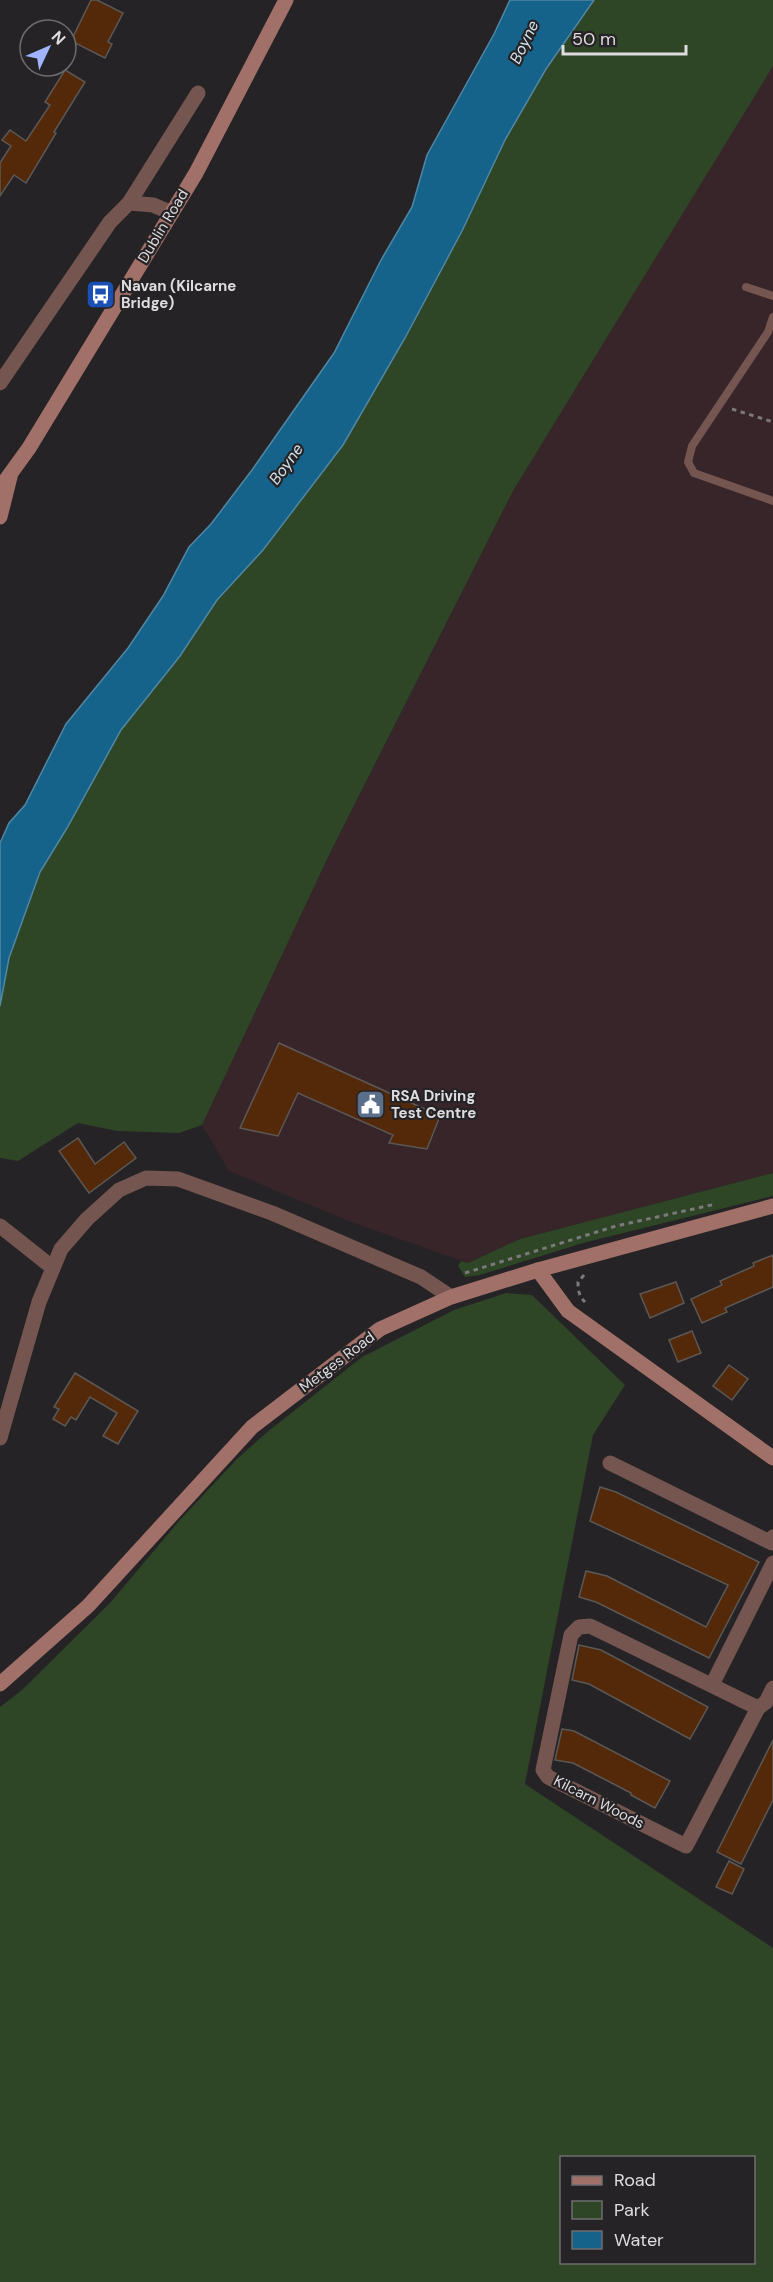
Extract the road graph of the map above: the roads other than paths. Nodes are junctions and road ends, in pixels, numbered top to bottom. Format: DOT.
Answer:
graph roads {
  1 [pos="286,0"];
  2 [pos="198,93"];
  3 [pos="129,203"];
  4 [pos="172,213"];
  5 [pos="746,287"];
  6 [pos="773,296"];
  7 [pos="773,317"];
  8 [pos="0,383"];
  9 [pos="5,482"];
  10 [pos="773,501"];
  11 [pos="0,518"];
  12 [pos="773,1206"];
  13 [pos="0,1226"];
  14 [pos="53,1268"];
  15 [pos="538,1270"];
  16 [pos="451,1297"];
  17 [pos="0,1438"];
  18 [pos="773,1458"];
  19 [pos="610,1463"];
  20 [pos="772,1544"];
  21 [pos="773,1563"];
  22 [pos="0,1684"];
  23 [pos="712,1685"];
  24 [pos="773,1688"];
  25 [pos="758,1708"];
  1 -- 4 [label="street, Dublin Road"];
  2 -- 3 [label="street"];
  3 -- 4 [label="street"];
  3 -- 8 [label="street"];
  4 -- 9 [label="street, Dublin Road"];
  5 -- 6 [label="lane"];
  7 -- 10 [label="lane"];
  9 -- 11 [label="street, Dublin Road"];
  12 -- 15 [label="street, Metges Road"];
  13 -- 14 [label="street"];
  14 -- 16 [label="street"];
  14 -- 17 [label="street"];
  15 -- 16 [label="street, Metges Road"];
  15 -- 18 [label="street"];
  16 -- 22 [label="street, Metges Road"];
  19 -- 20 [label="street"];
  21 -- 23 [label="street"];
  23 -- 25 [label="street, Kilcarn Woods"];
  23 -- 25 [label="street, Kilcarn Woods"];
  24 -- 25 [label="street, Kilcarn Woods"];
}
